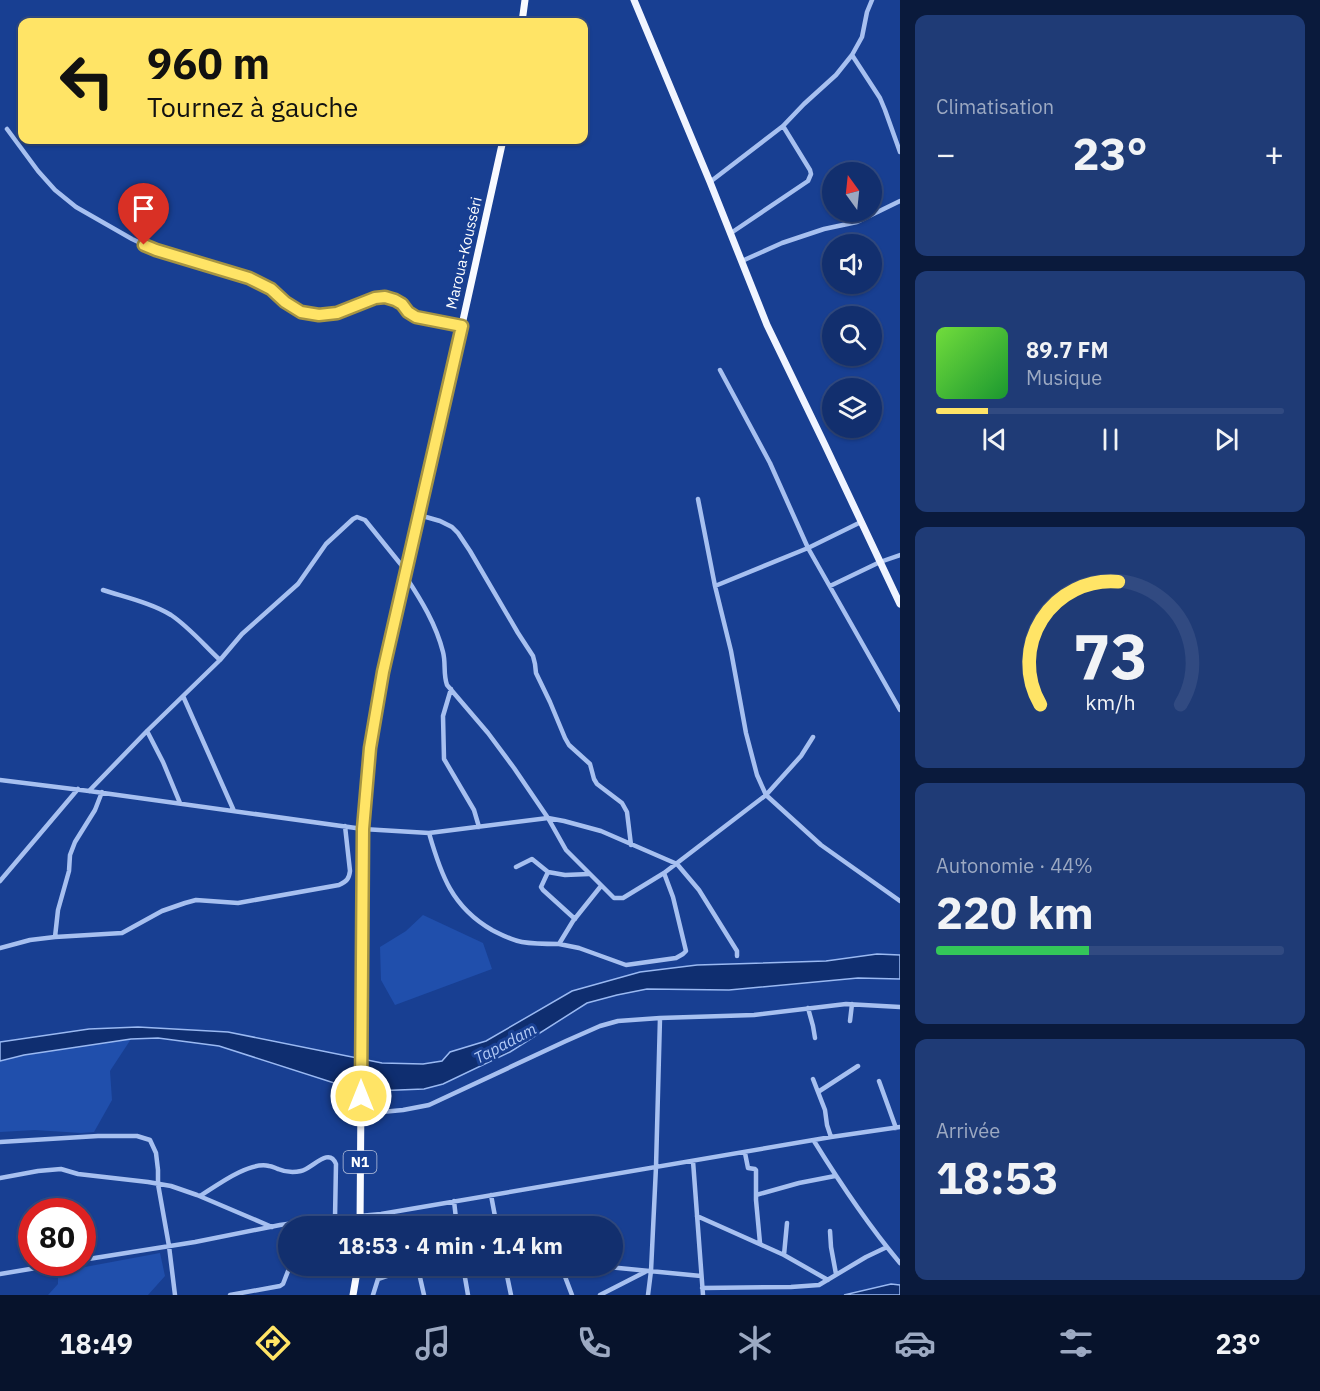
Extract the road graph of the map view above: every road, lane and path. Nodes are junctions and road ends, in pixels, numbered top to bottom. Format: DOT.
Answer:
graph roads {
  1 [pos="525,0"];
  2 [pos="634,0"];
  3 [pos="872,0"];
  4 [pos="523,18"];
  5 [pos="852,55"];
  6 [pos="783,126"];
  7 [pos="7,129"];
  8 [pos="18,144"];
  9 [pos="18,144"];
  10 [pos="502,144"];
  11 [pos="900,152"];
  12 [pos="710,182"];
  13 [pos="900,201"];
  14 [pos="731,233"];
  15 [pos="742,261"];
  16 [pos="462,326"];
  17 [pos="720,370"];
  18 [pos="698,499"];
  19 [pos="419,514"];
  20 [pos="861,522"];
  21 [pos="808,548"];
  22 [pos="900,555"];
  23 [pos="880,562"];
  24 [pos="406,575"];
  25 [pos="715,586"];
  26 [pos="830,586"];
  27 [pos="103,590"];
  28 [pos="900,604"];
  29 [pos="220,660"];
  30 [pos="451,689"];
  31 [pos="183,696"];
  32 [pos="900,710"];
  33 [pos="147,731"];
  34 [pos="813,737"];
  35 [pos="0,780"];
  36 [pos="78,789"];
  37 [pos="89,791"];
  38 [pos="102,792"];
  39 [pos="766,795"];
  40 [pos="180,804"];
  41 [pos="234,811"];
  42 [pos="548,818"];
  43 [pos="345,826"];
  44 [pos="480,827"];
  45 [pos="363,829"];
  46 [pos="429,833"];
  47 [pos="631,845"];
  48 [pos="677,864"];
  49 [pos="516,867"];
  50 [pos="548,872"];
  51 [pos="664,873"];
  52 [pos="589,874"];
  53 [pos="0,881"];
  54 [pos="601,886"];
  55 [pos="900,901"];
  56 [pos="575,919"];
  57 [pos="55,937"];
  58 [pos="559,944"];
  59 [pos="0,948"];
  60 [pos="737,956"];
  61 [pos="852,1004"];
  62 [pos="900,1007"];
  63 [pos="808,1008"];
  64 [pos="660,1018"];
  65 [pos="850,1021"];
  66 [pos="815,1038"];
  67 [pos="858,1066"];
  68 [pos="813,1079"];
  69 [pos="879,1081"];
  70 [pos="818,1092"];
  71 [pos="360,1113"];
  72 [pos="898,1128"];
  73 [pos="831,1137"];
  74 [pos="814,1141"];
  75 [pos="0,1142"];
  76 [pos="745,1153"];
  77 [pos="693,1161"];
  78 [pos="656,1167"];
  79 [pos="835,1176"];
  80 [pos="0,1178"];
  81 [pos="158,1184"];
  82 [pos="491,1195"];
  83 [pos="756,1195"];
  84 [pos="200,1196"];
  85 [pos="454,1201"];
  86 [pos="381,1214"];
  87 [pos="335,1216"];
  88 [pos="360,1216"];
  89 [pos="367,1216"];
  90 [pos="456,1216"];
  91 [pos="495,1216"];
  92 [pos="697,1216"];
  93 [pos="787,1223"];
  94 [pos="278,1226"];
  95 [pos="272,1227"];
  96 [pos="830,1231"];
  97 [pos="760,1244"];
  98 [pos="169,1246"];
  99 [pos="886,1247"];
  100 [pos="784,1255"];
  101 [pos="96,1258"];
  102 [pos="900,1263"];
  103 [pos="623,1268"];
  104 [pos="18,1271"];
  105 [pos="649,1271"];
  106 [pos="0,1274"];
  107 [pos="836,1274"];
  108 [pos="286,1276"];
  109 [pos="356,1276"];
  110 [pos="387,1276"];
  111 [pos="420,1276"];
  112 [pos="465,1276"];
  113 [pos="507,1276"];
  114 [pos="565,1276"];
  115 [pos="701,1276"];
  116 [pos="378,1279"];
  117 [pos="828,1280"];
  118 [pos="702,1288"];
  119 [pos="510,1293"];
  120 [pos="175,1295"];
  121 [pos="230,1295"];
  122 [pos="353,1295"];
  123 [pos="373,1295"];
  124 [pos="424,1295"];
  125 [pos="468,1295"];
  126 [pos="503,1295"];
  127 [pos="572,1295"];
  128 [pos="600,1295"];
  129 [pos="648,1295"];
  130 [pos="703,1295"];
  1 -- 4 [label="highway"];
  2 -- 12 [label="main road"];
  3 -- 5 [label="street"];
  5 -- 6 [label="street"];
  5 -- 11 [label="street"];
  6 -- 12 [label="street"];
  6 -- 14 [label="street"];
  7 -- 8 [label="street"];
  9 -- 16 [label="street"];
  10 -- 16 [label="highway, Maroua-Kousséri"];
  12 -- 14 [label="main road"];
  13 -- 15 [label="street"];
  14 -- 15 [label="main road"];
  15 -- 20 [label="main road"];
  16 -- 19 [label="highway, Maroua-Kousséri"];
  17 -- 21 [label="street"];
  18 -- 25 [label="street"];
  19 -- 24 [label="highway, Maroua-Kousséri"];
  19 -- 47 [label="street"];
  20 -- 21 [label="street"];
  20 -- 23 [label="main road"];
  21 -- 25 [label="street"];
  21 -- 26 [label="street"];
  22 -- 23 [label="street"];
  23 -- 26 [label="street"];
  23 -- 28 [label="main road"];
  24 -- 29 [label="street"];
  24 -- 30 [label="street"];
  24 -- 45 [label="highway, Maroua-Kousséri"];
  25 -- 39 [label="street"];
  26 -- 32 [label="street"];
  27 -- 29 [label="street"];
  29 -- 31 [label="street"];
  30 -- 42 [label="street"];
  30 -- 44 [label="street"];
  31 -- 33 [label="street"];
  31 -- 41 [label="street"];
  33 -- 37 [label="street"];
  33 -- 40 [label="street"];
  34 -- 39 [label="street"];
  35 -- 36 [label="street"];
  36 -- 37 [label="street"];
  36 -- 53 [label="street"];
  37 -- 38 [label="street"];
  38 -- 40 [label="street"];
  38 -- 57 [label="street"];
  39 -- 48 [label="street"];
  39 -- 55 [label="street"];
  40 -- 41 [label="street"];
  41 -- 43 [label="street"];
  42 -- 44 [label="street"];
  42 -- 47 [label="street"];
  42 -- 52 [label="street"];
  43 -- 45 [label="street"];
  43 -- 57 [label="street"];
  44 -- 46 [label="street"];
  45 -- 46 [label="street"];
  45 -- 71 [label="highway, Maroua-Kousséri / N1"];
  46 -- 58 [label="street"];
  47 -- 48 [label="street"];
  48 -- 51 [label="street"];
  48 -- 60 [label="street"];
  49 -- 50 [label="street"];
  50 -- 52 [label="street"];
  50 -- 56 [label="street"];
  51 -- 54 [label="street"];
  51 -- 58 [label="street"];
  52 -- 54 [label="street"];
  54 -- 56 [label="street"];
  56 -- 58 [label="street"];
  57 -- 59 [label="street"];
  61 -- 62 [label="street"];
  61 -- 63 [label="street"];
  61 -- 65 [label="street"];
  63 -- 64 [label="street"];
  63 -- 66 [label="street"];
  64 -- 71 [label="street"];
  64 -- 78 [label="street"];
  67 -- 70 [label="street"];
  68 -- 70 [label="street"];
  69 -- 72 [label="street"];
  70 -- 73 [label="street"];
  71 -- 88 [label="highway, Maroua-Kousséri / N1"];
  72 -- 73 [label="street"];
  73 -- 74 [label="street"];
  74 -- 76 [label="street"];
  74 -- 79 [label="street"];
  75 -- 81 [label="street"];
  76 -- 77 [label="street"];
  76 -- 83 [label="street"];
  77 -- 78 [label="street"];
  77 -- 92 [label="street"];
  78 -- 82 [label="street"];
  78 -- 105 [label="street"];
  79 -- 83 [label="street"];
  79 -- 99 [label="street"];
  80 -- 81 [label="street"];
  81 -- 84 [label="street"];
  81 -- 98 [label="street"];
  82 -- 85 [label="street"];
  82 -- 91 [label="street"];
  83 -- 97 [label="street"];
  84 -- 87 [label="street"];
  84 -- 95 [label="street"];
  85 -- 86 [label="street"];
  85 -- 90 [label="street"];
  86 -- 89 [label="street"];
  92 -- 97 [label="street"];
  92 -- 115 [label="street"];
  93 -- 100 [label="street"];
  94 -- 95 [label="street"];
  95 -- 98 [label="street"];
  96 -- 107 [label="street"];
  97 -- 100 [label="street"];
  98 -- 101 [label="street"];
  98 -- 120 [label="street"];
  99 -- 102 [label="street"];
  99 -- 107 [label="street"];
  100 -- 117 [label="street"];
  103 -- 105 [label="street"];
  104 -- 106 [label="street"];
  105 -- 115 [label="street"];
  105 -- 128 [label="street"];
  105 -- 129 [label="street"];
  107 -- 117 [label="street"];
  108 -- 121 [label="street"];
  109 -- 122 [label="highway"];
  110 -- 116 [label="street"];
  111 -- 124 [label="street"];
  112 -- 125 [label="street"];
  113 -- 119 [label="street"];
  114 -- 127 [label="street"];
  115 -- 118 [label="street"];
  116 -- 123 [label="street"];
  117 -- 118 [label="street"];
  118 -- 130 [label="street"];
  119 -- 126 [label="street"];
}
